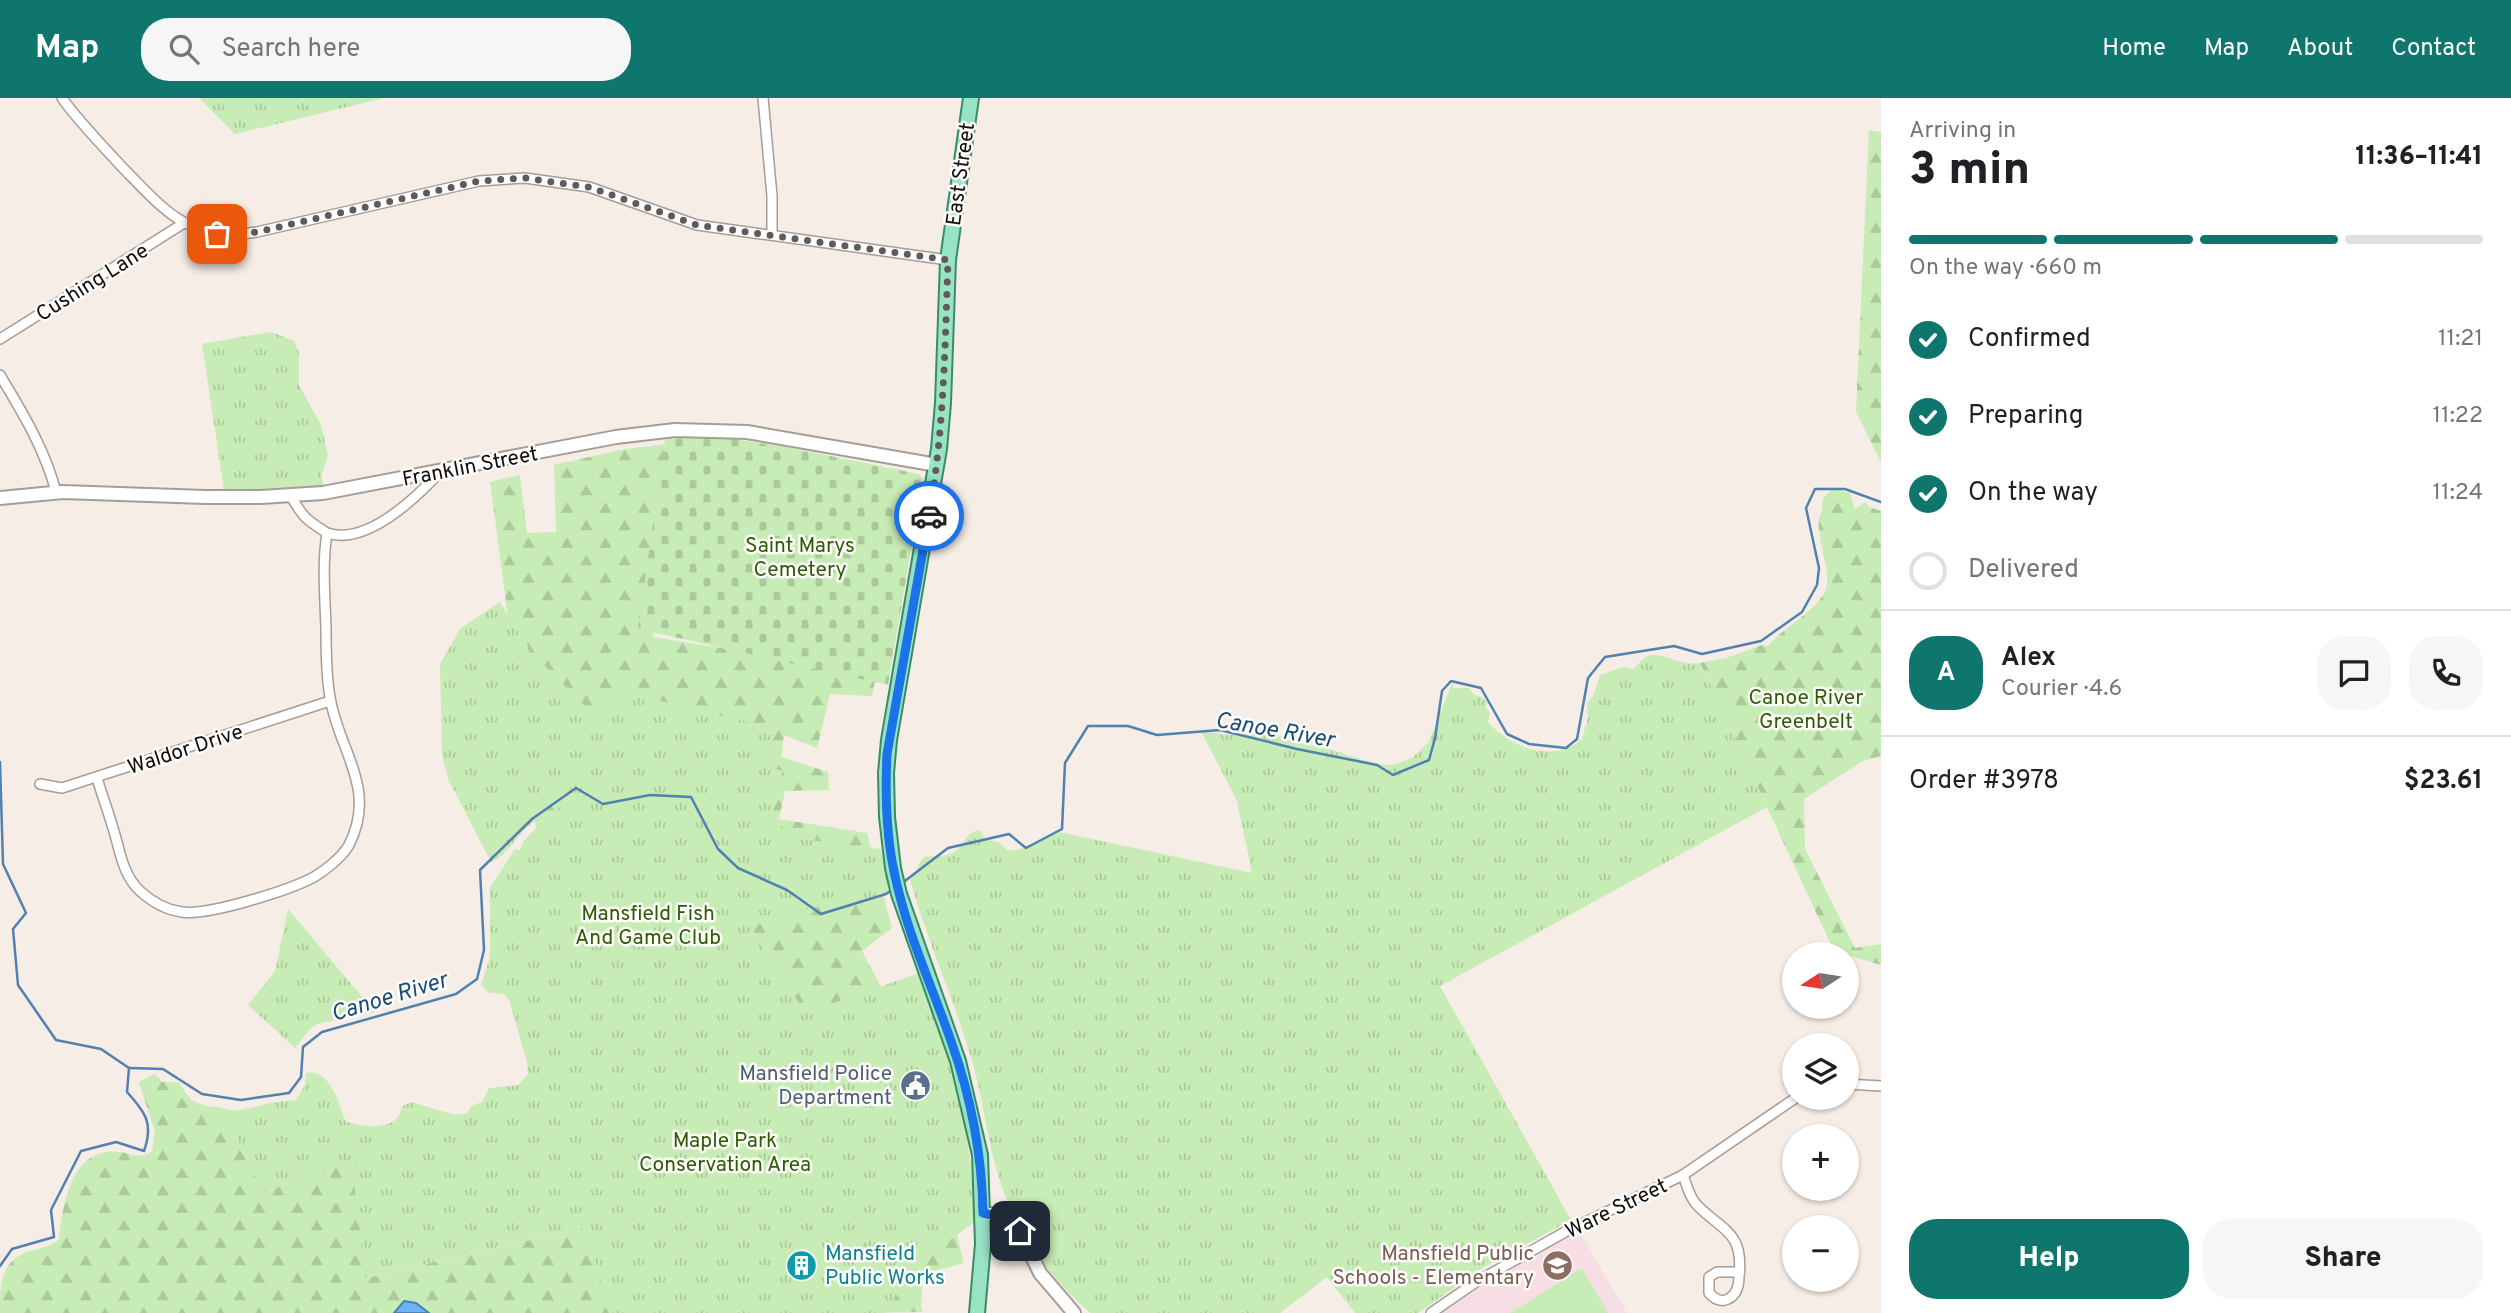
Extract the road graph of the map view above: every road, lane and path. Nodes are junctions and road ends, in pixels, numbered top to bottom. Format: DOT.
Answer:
graph roads {
  1 [pos="62,98"];
  2 [pos="763,98"];
  3 [pos="971,98"];
  4 [pos="184,223"];
  5 [pos="772,235"];
  6 [pos="948,260"];
  7 [pos="0,339"];
  8 [pos="0,375"];
  9 [pos="937,465"];
  10 [pos="442,470"];
  11 [pos="56,492"];
  12 [pos="290,495"];
  13 [pos="0,498"];
  14 [pos="327,533"];
  15 [pos="330,701"];
  16 [pos="97,778"];
  17 [pos="40,784"];
  18 [pos="1859,1085"];
  19 [pos="1881,1086"];
  20 [pos="1782,1107"];
  21 [pos="1683,1175"];
  22 [pos="983,1213"];
  23 [pos="1740,1272"];
  24 [pos="977,1313"];
  25 [pos="1074,1313"];
  26 [pos="1431,1313"];
  1 -- 4 [label="street"];
  2 -- 5 [label="street"];
  3 -- 6 [label="main road, East Street"];
  4 -- 5 [label="street"];
  4 -- 7 [label="street, Cushing Lane"];
  5 -- 6 [label="street"];
  6 -- 9 [label="main road, East Street"];
  8 -- 11 [label="street"];
  9 -- 10 [label="street, Franklin Street"];
  9 -- 22 [label="main road, East Street"];
  10 -- 12 [label="street, Franklin Street"];
  10 -- 14 [label="street"];
  11 -- 12 [label="street, Franklin Street"];
  11 -- 13 [label="street, Franklin Street"];
  12 -- 14 [label="street"];
  14 -- 15 [label="street"];
  15 -- 16 [label="street, Waldor Drive"];
  15 -- 16 [label="street"];
  16 -- 17 [label="street, Waldor Drive"];
  18 -- 19 [label="street"];
  20 -- 21 [label="street, Ware Street"];
  21 -- 23 [label="street"];
  21 -- 26 [label="street, Ware Street"];
  22 -- 24 [label="main road, East Street"];
  22 -- 25 [label="street"];
}
